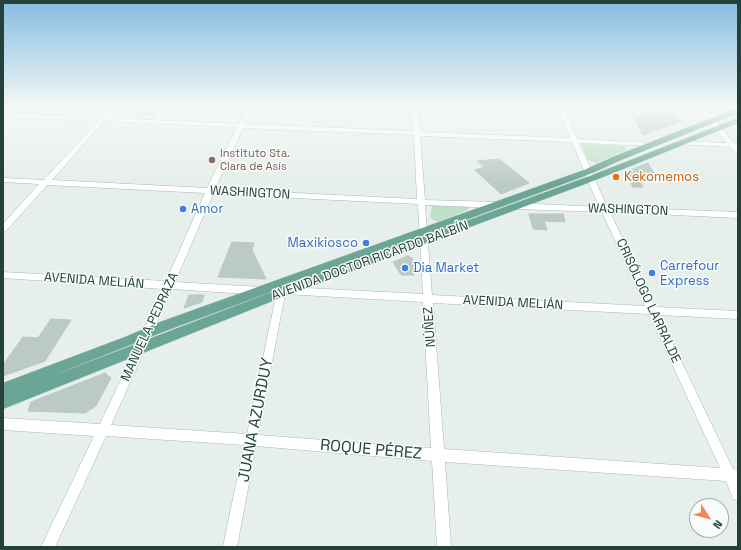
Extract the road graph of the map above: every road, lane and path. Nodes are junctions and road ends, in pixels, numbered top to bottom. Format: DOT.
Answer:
graph roads {
  1 [pos="91,133"];
  2 [pos="239,133"];
  3 [pos="406,133"];
  4 [pos="416,133"];
  5 [pos="570,133"];
  6 [pos="680,133"];
  7 [pos="706,133"];
  8 [pos="723,133"];
  9 [pos="573,140"];
  10 [pos="679,143"];
  11 [pos="652,144"];
  12 [pos="735,145"];
  13 [pos="738,152"];
  14 [pos="589,176"];
  15 [pos="3,180"];
  16 [pos="46,182"];
  17 [pos="210,191"];
  18 [pos="422,202"];
  19 [pos="496,205"];
  20 [pos="517,206"];
  21 [pos="604,209"];
  22 [pos="738,215"];
  23 [pos="3,229"];
  24 [pos="424,237"];
  25 [pos="3,275"];
  26 [pos="170,286"];
  27 [pos="260,291"];
  28 [pos="284,292"];
  29 [pos="428,298"];
  30 [pos="653,310"];
  31 [pos="738,315"];
  32 [pos="149,332"];
  33 [pos="141,348"];
  34 [pos="3,389"];
  35 [pos="3,402"];
  36 [pos="3,424"];
  37 [pos="102,430"];
  38 [pos="252,440"];
  39 [pos="438,455"];
  40 [pos="733,476"];
  41 [pos="738,494"];
  42 [pos="48,547"];
  43 [pos="230,547"];
  44 [pos="444,547"];
  1 -- 16 [label="street"];
  2 -- 17 [label="street, MANUELA PEDRAZA"];
  3 -- 4 [label="street"];
  4 -- 9 [label="street"];
  4 -- 18 [label="street, NÚÑEZ"];
  5 -- 9 [label="street, CRISÓLOGO LARRALDE"];
  6 -- 11 [label="main road, AVENIDA DOCTOR RICARDO BALBÍN"];
  7 -- 10 [label="main road, AVENIDA DOCTOR RICARDO BALBÍN"];
  8 -- 12 [label="street"];
  9 -- 11 [label="street"];
  9 -- 14 [label="street, CRISÓLOGO LARRALDE"];
  10 -- 12 [label="street"];
  10 -- 14 [label="main road, AVENIDA DOCTOR RICARDO BALBÍN"];
  11 -- 14 [label="main road, AVENIDA DOCTOR RICARDO BALBÍN"];
  12 -- 13 [label="street"];
  14 -- 19 [label="main road, AVENIDA DOCTOR RICARDO BALBÍN"];
  14 -- 20 [label="main road, AVENIDA DOCTOR RICARDO BALBÍN"];
  14 -- 21 [label="street, CRISÓLOGO LARRALDE"];
  15 -- 16 [label="street, WASHINGTON"];
  16 -- 17 [label="street, WASHINGTON"];
  16 -- 23 [label="street"];
  17 -- 18 [label="street, WASHINGTON"];
  17 -- 26 [label="street, MANUELA PEDRAZA"];
  18 -- 19 [label="street, WASHINGTON"];
  18 -- 24 [label="street, NÚÑEZ"];
  19 -- 24 [label="main road, AVENIDA DOCTOR RICARDO BALBÍN"];
  20 -- 21 [label="street, WASHINGTON"];
  20 -- 24 [label="main road, AVENIDA DOCTOR RICARDO BALBÍN"];
  21 -- 22 [label="street, WASHINGTON"];
  21 -- 30 [label="street, CRISÓLOGO LARRALDE"];
  24 -- 27 [label="main road, AVENIDA DOCTOR RICARDO BALBÍN"];
  24 -- 28 [label="main road, AVENIDA DOCTOR RICARDO BALBÍN"];
  24 -- 29 [label="street, NÚÑEZ"];
  25 -- 26 [label="street, AVENIDA MELIÁN"];
  26 -- 27 [label="street, AVENIDA MELIÁN"];
  26 -- 32 [label="street, MANUELA PEDRAZA"];
  27 -- 28 [label="street, AVENIDA MELIÁN"];
  27 -- 32 [label="main road, AVENIDA DOCTOR RICARDO BALBÍN"];
  28 -- 29 [label="street, AVENIDA MELIÁN"];
  28 -- 33 [label="main road, AVENIDA DOCTOR RICARDO BALBÍN"];
  28 -- 38 [label="street, JUANA AZURDUY"];
  29 -- 30 [label="street, AVENIDA MELIÁN"];
  29 -- 39 [label="street, NÚÑEZ"];
  30 -- 31 [label="street, AVENIDA MELIÁN"];
  30 -- 40 [label="street, CRISÓLOGO LARRALDE"];
  32 -- 33 [label="street, MANUELA PEDRAZA"];
  32 -- 34 [label="main road, AVENIDA DOCTOR RICARDO BALBÍN"];
  33 -- 35 [label="main road, AVENIDA DOCTOR RICARDO BALBÍN"];
  33 -- 37 [label="street, MANUELA PEDRAZA"];
  36 -- 37 [label="street, ROQUE PÉREZ"];
  37 -- 38 [label="street, ROQUE PÉREZ"];
  37 -- 42 [label="street, MANUELA PEDRAZA"];
  38 -- 39 [label="street, ROQUE PÉREZ"];
  38 -- 43 [label="street, JUANA AZURDUY"];
  39 -- 40 [label="street, ROQUE PÉREZ"];
  39 -- 44 [label="street, NÚÑEZ"];
  40 -- 41 [label="street, CRISÓLOGO LARRALDE"];
}
